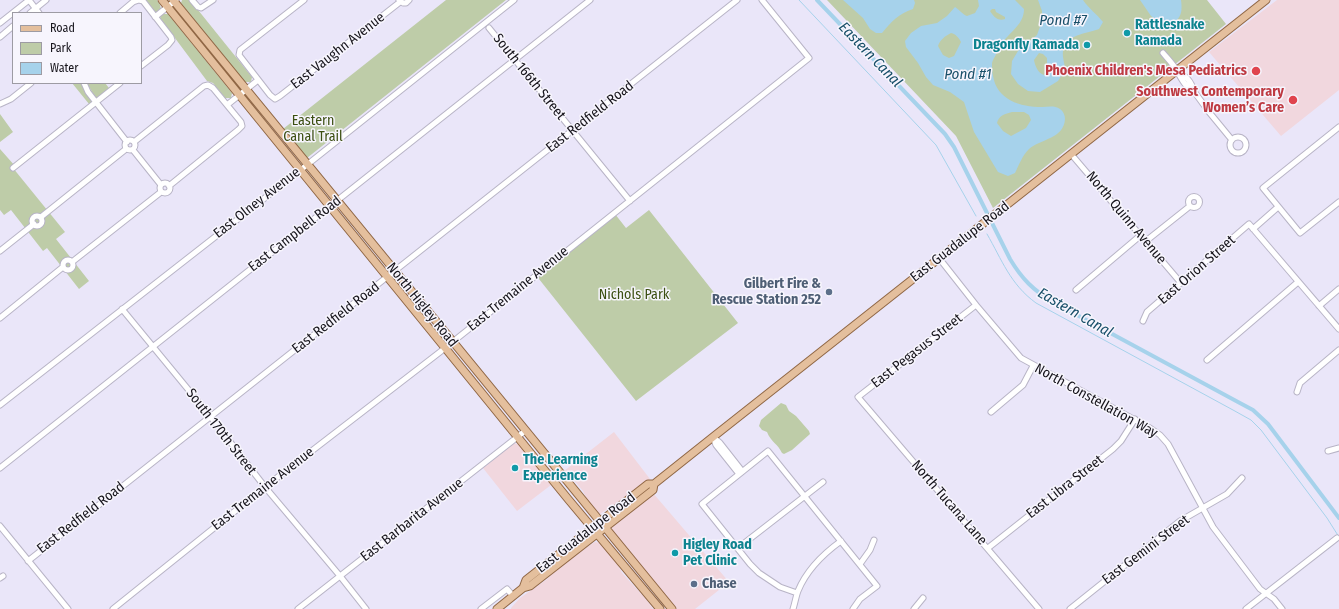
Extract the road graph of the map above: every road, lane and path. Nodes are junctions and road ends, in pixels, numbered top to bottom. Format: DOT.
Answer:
graph roads {
  1 [pos="29,0"];
  2 [pos="46,0"];
  3 [pos="139,0"];
  4 [pos="162,0"];
  5 [pos="192,0"];
  6 [pos="213,0"];
  7 [pos="304,0"];
  8 [pos="409,0"];
  9 [pos="514,0"];
  10 [pos="590,0"];
  11 [pos="738,0"];
  12 [pos="762,0"];
  13 [pos="1266,0"];
  14 [pos="174,1"];
  15 [pos="399,1"];
  16 [pos="167,7"];
  17 [pos="37,11"];
  18 [pos="14,12"];
  19 [pos="121,12"];
  20 [pos="12,13"];
  21 [pos="155,17"];
  22 [pos="0,23"];
  23 [pos="12,27"];
  24 [pos="489,28"];
  25 [pos="0,37"];
  26 [pos="1163,53"];
  27 [pos="515,60"];
  28 [pos="142,65"];
  29 [pos="1177,70"];
  30 [pos="258,80"];
  31 [pos="30,84"];
  32 [pos="84,84"];
  33 [pos="119,84"];
  34 [pos="246,89"];
  35 [pos="239,95"];
  36 [pos="96,102"];
  37 [pos="0,104"];
  38 [pos="227,105"];
  39 [pos="1339,127"];
  40 [pos="573,131"];
  41 [pos="1232,140"];
  42 [pos="127,142"];
  43 [pos="134,142"];
  44 [pos="126,149"];
  45 [pos="133,150"];
  46 [pos="1071,154"];
  47 [pos="307,164"];
  48 [pos="13,168"];
  49 [pos="300,170"];
  50 [pos="161,185"];
  51 [pos="169,186"];
  52 [pos="161,192"];
  53 [pos="337,201"];
  54 [pos="630,201"];
  55 [pos="1339,202"];
  56 [pos="1190,206"];
  57 [pos="330,207"];
  58 [pos="1278,208"];
  59 [pos="1253,229"];
  60 [pos="1141,235"];
  61 [pos="1146,241"];
  62 [pos="0,252"];
  63 [pos="939,258"];
  64 [pos="395,271"];
  65 [pos="388,277"];
  66 [pos="1298,282"];
  67 [pos="1181,283"];
  68 [pos="1339,289"];
  69 [pos="1076,290"];
  70 [pos="976,305"];
  71 [pos="1319,306"];
  72 [pos="122,309"];
  73 [pos="0,318"];
  74 [pos="1142,321"];
  75 [pos="1339,329"];
  76 [pos="452,342"];
  77 [pos="152,347"];
  78 [pos="445,348"];
  79 [pos="1339,350"];
  80 [pos="1207,360"];
  81 [pos="1034,366"];
  82 [pos="1297,392"];
  83 [pos="858,397"];
  84 [pos="0,405"];
  85 [pos="991,412"];
  86 [pos="210,416"];
  87 [pos="1135,419"];
  88 [pos="525,431"];
  89 [pos="518,437"];
  90 [pos="713,437"];
  91 [pos="1339,448"];
  92 [pos="1328,451"];
  93 [pos="0,468"];
  94 [pos="740,473"];
  95 [pos="1242,478"];
  96 [pos="823,482"];
  97 [pos="265,487"];
  98 [pos="805,496"];
  99 [pos="1203,508"];
  100 [pos="602,524"];
  101 [pos="0,526"];
  102 [pos="594,531"];
  103 [pos="1337,538"];
  104 [pos="874,540"];
  105 [pos="841,541"];
  106 [pos="738,548"];
  107 [pos="988,548"];
  108 [pos="28,560"];
  109 [pos="860,564"];
  110 [pos="340,576"];
  111 [pos="797,593"];
  112 [pos="1265,594"];
  113 [pos="513,596"];
  114 [pos="923,598"];
  115 [pos="68,609"];
  116 [pos="113,609"];
  117 [pos="298,609"];
  118 [pos="366,609"];
  119 [pos="482,609"];
  120 [pos="497,609"];
  121 [pos="660,609"];
  122 [pos="672,609"];
  123 [pos="793,609"];
  124 [pos="853,609"];
  125 [pos="914,609"];
  126 [pos="1039,609"];
  127 [pos="1070,609"];
  128 [pos="1246,609"];
  129 [pos="1282,609"];
  1 -- 17 [label="street"];
  1 -- 18 [label="street"];
  2 -- 17 [label="street"];
  3 -- 19 [label="street"];
  3 -- 21 [label="street"];
  4 -- 16 [label="main road, North Higley Road"];
  5 -- 6 [label="street"];
  7 -- 30 [label="street"];
  8 -- 15 [label="street, East Vaughn Avenue"];
  9 -- 47 [label="street, East Olney Avenue"];
  10 -- 27 [label="street, East Campbell Road"];
  11 -- 40 [label="street, East Redfield Road"];
  12 -- 54 [label="street, East Tremaine Avenue"];
  13 -- 29 [label="main road, East Guadalupe Road"];
  14 -- 16 [label="street"];
  14 -- 34 [label="main road, North Higley Road"];
  15 -- 30 [label="street, East Vaughn Avenue"];
  16 -- 21 [label="street"];
  16 -- 35 [label="main road, North Higley Road"];
  20 -- 22 [label="street"];
  21 -- 28 [label="street"];
  23 -- 25 [label="street"];
  24 -- 27 [label="street, South 166th Street"];
  26 -- 29 [label="street"];
  27 -- 40 [label="street, South 166th Street"];
  27 -- 53 [label="street, East Campbell Road"];
  29 -- 41 [label="street"];
  29 -- 46 [label="main road, East Guadalupe Road"];
  30 -- 34 [label="street"];
  31 -- 37 [label="street"];
  32 -- 36 [label="street"];
  33 -- 36 [label="street"];
  34 -- 35 [label="street"];
  34 -- 47 [label="main road, North Higley Road"];
  35 -- 38 [label="street"];
  35 -- 49 [label="main road, North Higley Road"];
  36 -- 42 [label="street"];
  36 -- 48 [label="street"];
  38 -- 43 [label="street"];
  38 -- 51 [label="street"];
  39 -- 58 [label="street"];
  40 -- 54 [label="street, South 166th Street"];
  40 -- 64 [label="street, East Redfield Road"];
  42 -- 43 [label="street"];
  42 -- 44 [label="street"];
  43 -- 45 [label="street"];
  44 -- 45 [label="street"];
  44 -- 62 [label="street"];
  45 -- 50 [label="street"];
  46 -- 60 [label="street, North Quinn Avenue"];
  46 -- 63 [label="main road, East Guadalupe Road"];
  47 -- 49 [label="street, East Olney Avenue"];
  47 -- 53 [label="main road, North Higley Road"];
  49 -- 57 [label="main road, North Higley Road"];
  49 -- 72 [label="street, East Olney Avenue"];
  50 -- 51 [label="street"];
  50 -- 52 [label="street"];
  51 -- 52 [label="street"];
  52 -- 73 [label="street"];
  53 -- 57 [label="street, East Campbell Road"];
  53 -- 64 [label="main road, North Higley Road"];
  54 -- 76 [label="street, East Tremaine Avenue"];
  55 -- 58 [label="street"];
  56 -- 61 [label="street"];
  57 -- 65 [label="main road, North Higley Road"];
  57 -- 77 [label="street, East Campbell Road"];
  58 -- 59 [label="street"];
  59 -- 66 [label="street"];
  59 -- 67 [label="street, East Orion Street"];
  60 -- 61 [label="street, North Quinn Avenue"];
  60 -- 69 [label="street"];
  61 -- 67 [label="street, North Quinn Avenue"];
  63 -- 70 [label="street, North Constellation Way"];
  63 -- 90 [label="main road, East Guadalupe Road"];
  64 -- 65 [label="street, East Redfield Road"];
  64 -- 76 [label="main road, North Higley Road"];
  65 -- 78 [label="main road, North Higley Road"];
  65 -- 86 [label="street, East Redfield Road"];
  66 -- 71 [label="street"];
  66 -- 80 [label="street"];
  67 -- 74 [label="street, East Orion Street"];
  68 -- 71 [label="street"];
  70 -- 81 [label="street, North Constellation Way"];
  70 -- 83 [label="street, East Pegasus Street"];
  71 -- 75 [label="street"];
  72 -- 77 [label="street, South 170th Street"];
  72 -- 84 [label="street, East Olney Avenue"];
  76 -- 78 [label="street, East Tremaine Avenue"];
  76 -- 88 [label="main road, North Higley Road"];
  77 -- 86 [label="street, South 170th Street"];
  77 -- 93 [label="street, East Campbell Road"];
  78 -- 89 [label="main road, North Higley Road"];
  78 -- 97 [label="street, East Tremaine Avenue"];
  79 -- 82 [label="street"];
  81 -- 85 [label="street"];
  81 -- 87 [label="street, North Constellation Way"];
  83 -- 107 [label="street, North Tucana Lane"];
  86 -- 97 [label="street, South 170th Street"];
  86 -- 108 [label="street, East Redfield Road"];
  87 -- 99 [label="street, North Constellation Way"];
  87 -- 107 [label="street, East Libra Street"];
  88 -- 89 [label="street, East Barbarita Avenue"];
  88 -- 100 [label="main road, North Higley Road"];
  89 -- 102 [label="main road, North Higley Road"];
  89 -- 110 [label="street, East Barbarita Avenue"];
  90 -- 94 [label="street"];
  90 -- 100 [label="main road, East Guadalupe Road"];
  91 -- 92 [label="street"];
  94 -- 98 [label="street"];
  94 -- 106 [label="street"];
  95 -- 99 [label="street, East Gemini Street"];
  96 -- 98 [label="street"];
  97 -- 110 [label="street, South 170th Street"];
  97 -- 116 [label="street, East Tremaine Avenue"];
  98 -- 105 [label="street"];
  98 -- 106 [label="street"];
  99 -- 112 [label="street, North Constellation Way"];
  99 -- 127 [label="street, East Gemini Street"];
  100 -- 102 [label="main road, East Guadalupe Road"];
  100 -- 122 [label="main road, North Higley Road"];
  101 -- 108 [label="street"];
  102 -- 113 [label="main road, East Guadalupe Road"];
  102 -- 121 [label="main road, North Higley Road"];
  103 -- 112 [label="street"];
  104 -- 109 [label="street"];
  105 -- 109 [label="street"];
  105 -- 111 [label="street"];
  106 -- 111 [label="street"];
  107 -- 126 [label="street, North Tucana Lane"];
  108 -- 115 [label="street"];
  109 -- 124 [label="street"];
  110 -- 117 [label="street, East Barbarita Avenue"];
  110 -- 118 [label="street, South 170th Street"];
  111 -- 123 [label="street"];
  112 -- 128 [label="street"];
  112 -- 129 [label="street, North Constellation Way"];
  113 -- 119 [label="street"];
  113 -- 120 [label="main road, East Guadalupe Road"];
  114 -- 125 [label="street"];
}
